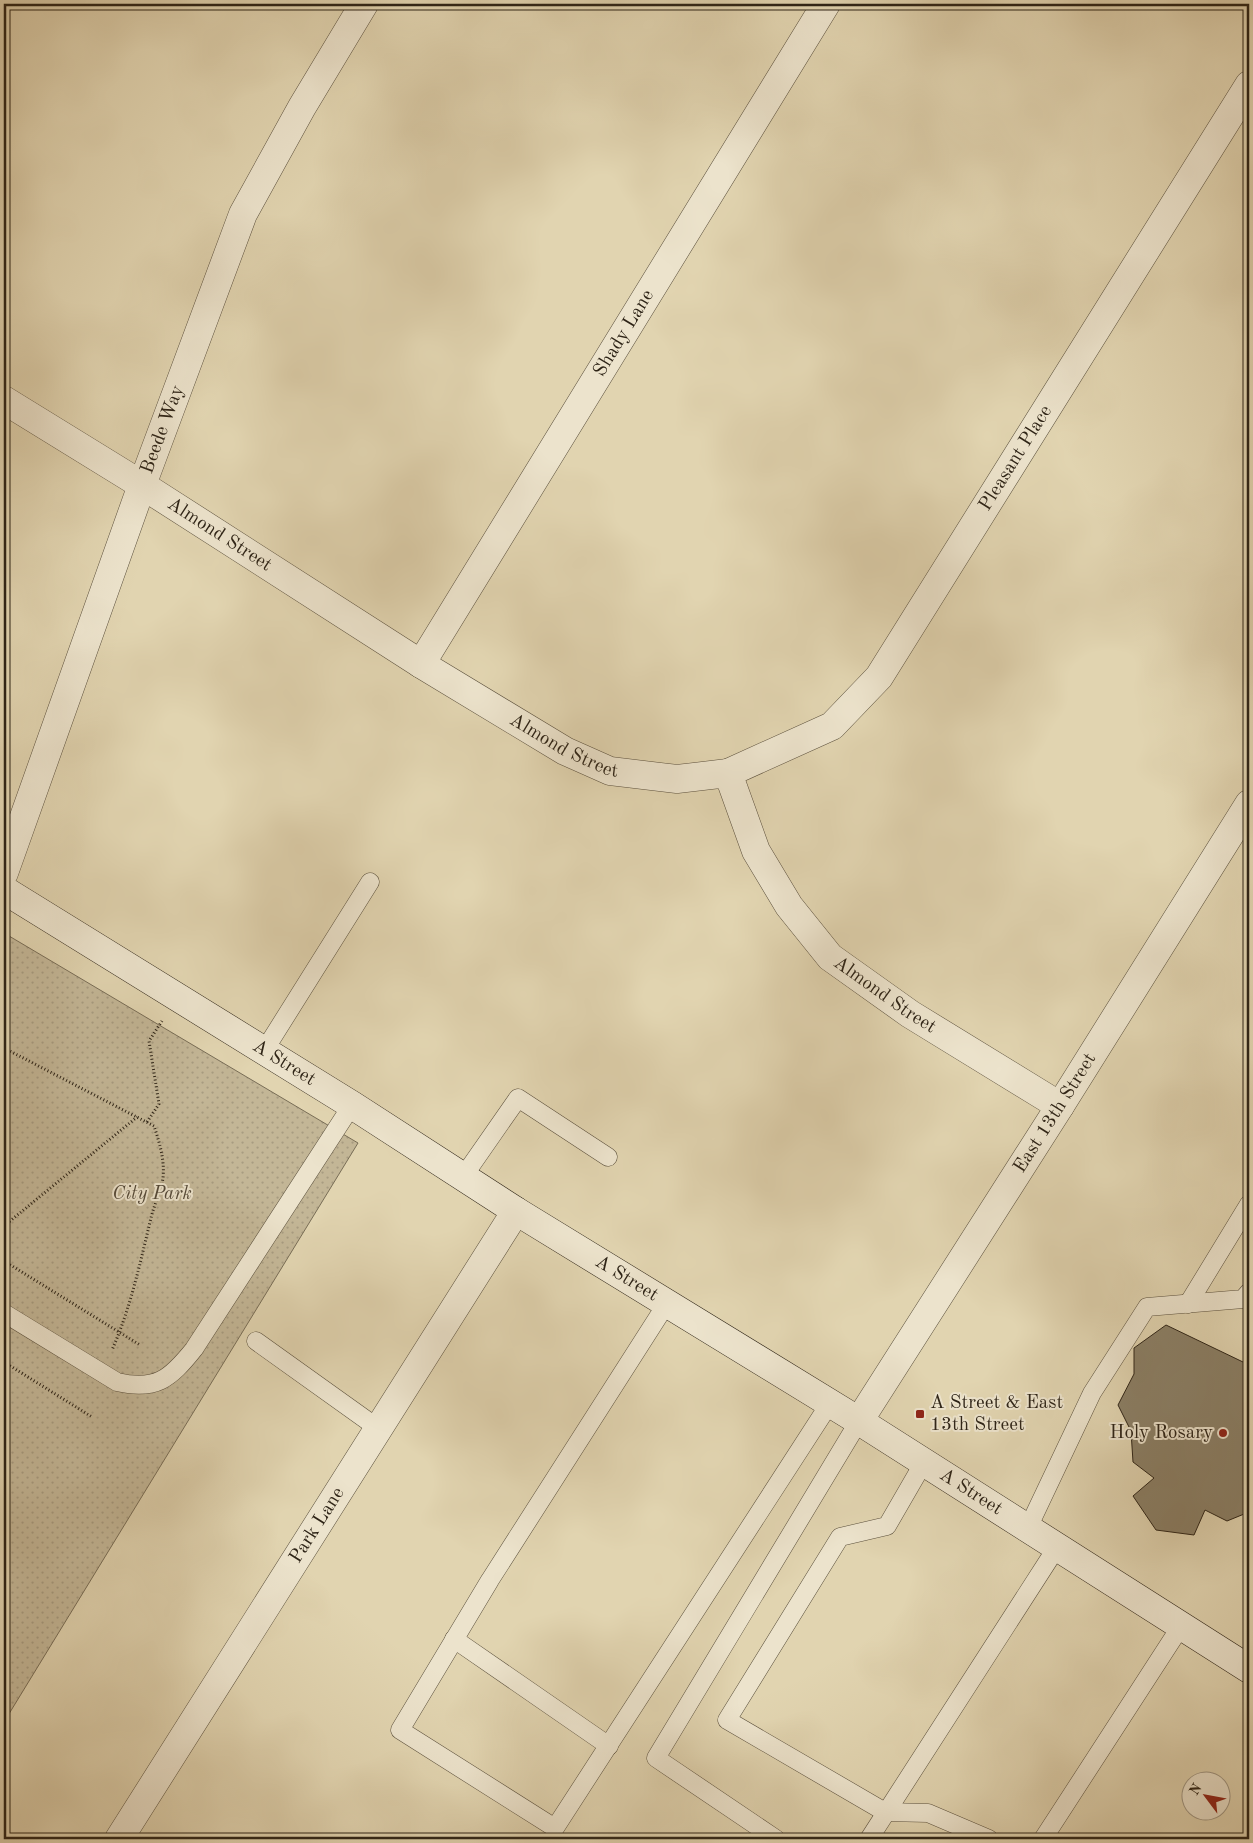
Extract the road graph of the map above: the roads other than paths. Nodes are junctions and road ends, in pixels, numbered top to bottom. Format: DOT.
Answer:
graph roads {
  1 [pos="364,4"];
  2 [pos="826,4"];
  3 [pos="1249,86"];
  4 [pos="4,400"];
  5 [pos="142,485"];
  6 [pos="421,664"];
  7 [pos="728,773"];
  8 [pos="1249,804"];
  9 [pos="4,874"];
  10 [pos="370,882"];
  11 [pos="4,890"];
  12 [pos="264,1051"];
  13 [pos="352,1105"];
  14 [pos="1060,1106"];
  15 [pos="608,1157"];
  16 [pos="463,1176"];
  17 [pos="1249,1204"];
  18 [pos="516,1211"];
  19 [pos="1249,1292"];
  20 [pos="666,1303"];
  21 [pos="1188,1304"];
  22 [pos="4,1313"];
  23 [pos="256,1341"];
  24 [pos="830,1403"];
  25 [pos="859,1421"];
  26 [pos="379,1429"];
  27 [pos="924,1462"];
  28 [pos="1028,1528"];
  29 [pos="1057,1547"];
  30 [pos="1181,1626"];
  31 [pos="454,1639"];
  32 [pos="1249,1669"];
  33 [pos="609,1746"];
  34 [pos="885,1812"];
  35 [pos="119,1839"];
  36 [pos="776,1839"];
  37 [pos="869,1839"];
  38 [pos="990,1839"];
  39 [pos="1042,1839"];
  1 -- 5 [label="street, Beede Way"];
  2 -- 6 [label="street, Shady Lane"];
  3 -- 7 [label="street, Pleasant Place"];
  4 -- 5 [label="street, Almond Street"];
  5 -- 6 [label="street, Almond Street"];
  5 -- 9 [label="street, Beede Way"];
  6 -- 7 [label="street, Almond Street"];
  7 -- 14 [label="street, Almond Street"];
  8 -- 14 [label="street, East 13th Street"];
  10 -- 12 [label="lane"];
  11 -- 12 [label="street, A Street"];
  12 -- 13 [label="street, A Street"];
  13 -- 16 [label="street, A Street"];
  13 -- 22 [label="lane"];
  14 -- 25 [label="street, East 13th Street"];
  15 -- 16 [label="lane"];
  16 -- 18 [label="street, A Street"];
  17 -- 21 [label="lane"];
  18 -- 20 [label="street, A Street"];
  18 -- 26 [label="street, Park Lane"];
  19 -- 21 [label="lane"];
  20 -- 24 [label="street, A Street"];
  20 -- 31 [label="lane"];
  21 -- 28 [label="lane"];
  23 -- 26 [label="lane"];
  24 -- 25 [label="street, A Street"];
  24 -- 33 [label="lane"];
  25 -- 27 [label="street, A Street"];
  25 -- 36 [label="lane"];
  26 -- 35 [label="street, Park Lane"];
  27 -- 28 [label="street, A Street"];
  27 -- 34 [label="lane"];
  28 -- 29 [label="street, A Street"];
  29 -- 30 [label="street, A Street"];
  29 -- 34 [label="lane"];
  30 -- 32 [label="street, A Street"];
  30 -- 39 [label="lane"];
  31 -- 33 [label="lane"];
  31 -- 33 [label="lane"];
  34 -- 37 [label="lane"];
  34 -- 38 [label="lane"];
}
